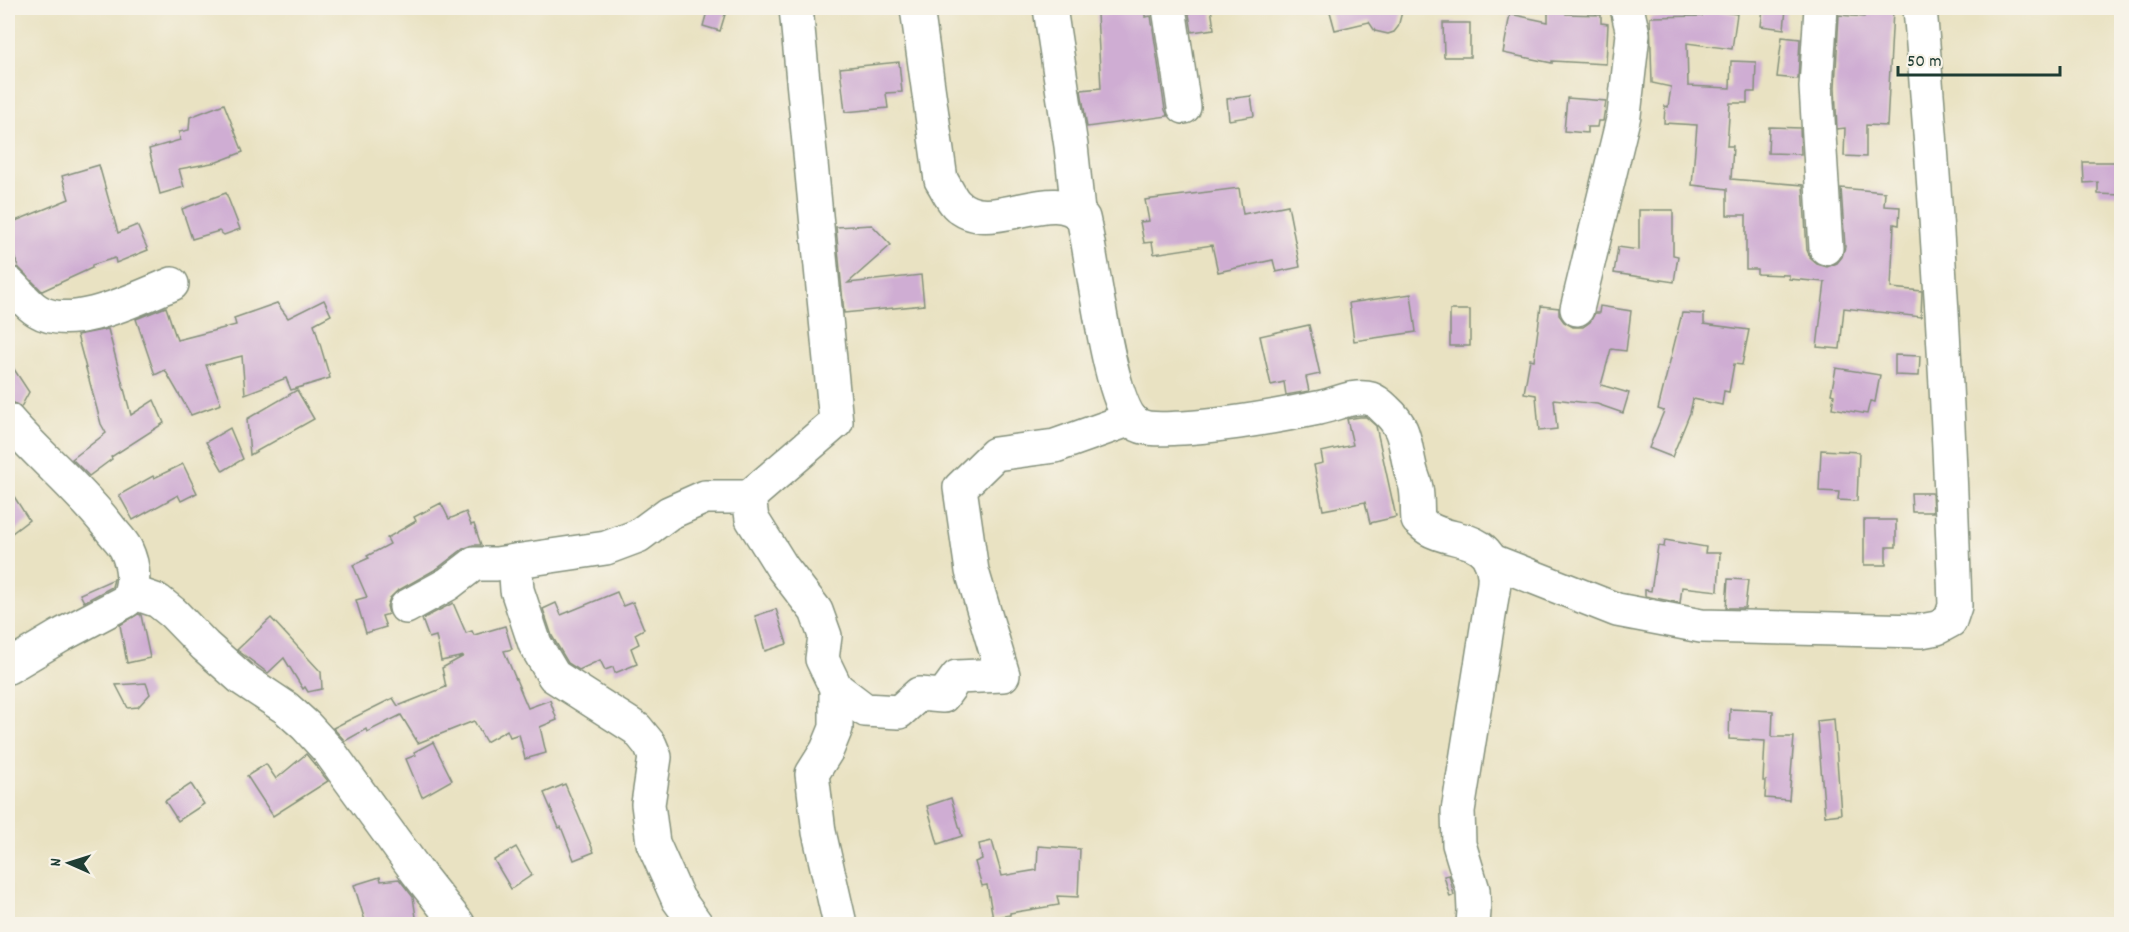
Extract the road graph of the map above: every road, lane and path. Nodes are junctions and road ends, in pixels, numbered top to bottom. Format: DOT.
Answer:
graph roads {
  1 [pos="796,8"];
  2 [pos="917,8"];
  3 [pos="1050,8"];
  4 [pos="1169,8"];
  5 [pos="1627,8"];
  6 [pos="1821,8"];
  7 [pos="1920,8"];
  8 [pos="1184,106"];
  9 [pos="1078,211"];
  10 [pos="1826,248"];
  11 [pos="8,283"];
  12 [pos="172,284"];
  13 [pos="1577,309"];
  14 [pos="1131,419"];
  15 [pos="8,420"];
  16 [pos="748,497"];
  17 [pos="1490,560"];
  18 [pos="515,561"];
  19 [pos="132,592"];
  20 [pos="406,608"];
  21 [pos="8,667"];
  22 [pos="836,687"];
  23 [pos="458,924"];
  24 [pos="696,924"];
  25 [pos="840,924"];
  26 [pos="1473,924"];
  1 -- 16 [label="street"];
  2 -- 9 [label="street"];
  3 -- 9 [label="street"];
  4 -- 8 [label="street"];
  5 -- 13 [label="street"];
  6 -- 10 [label="street"];
  7 -- 17 [label="street"];
  9 -- 14 [label="street"];
  11 -- 12 [label="street"];
  14 -- 17 [label="street"];
  14 -- 22 [label="street"];
  15 -- 19 [label="street"];
  16 -- 18 [label="street"];
  16 -- 22 [label="street"];
  17 -- 26 [label="street"];
  18 -- 20 [label="street"];
  18 -- 24 [label="street"];
  19 -- 21 [label="street"];
  19 -- 23 [label="street"];
  22 -- 25 [label="street"];
}
